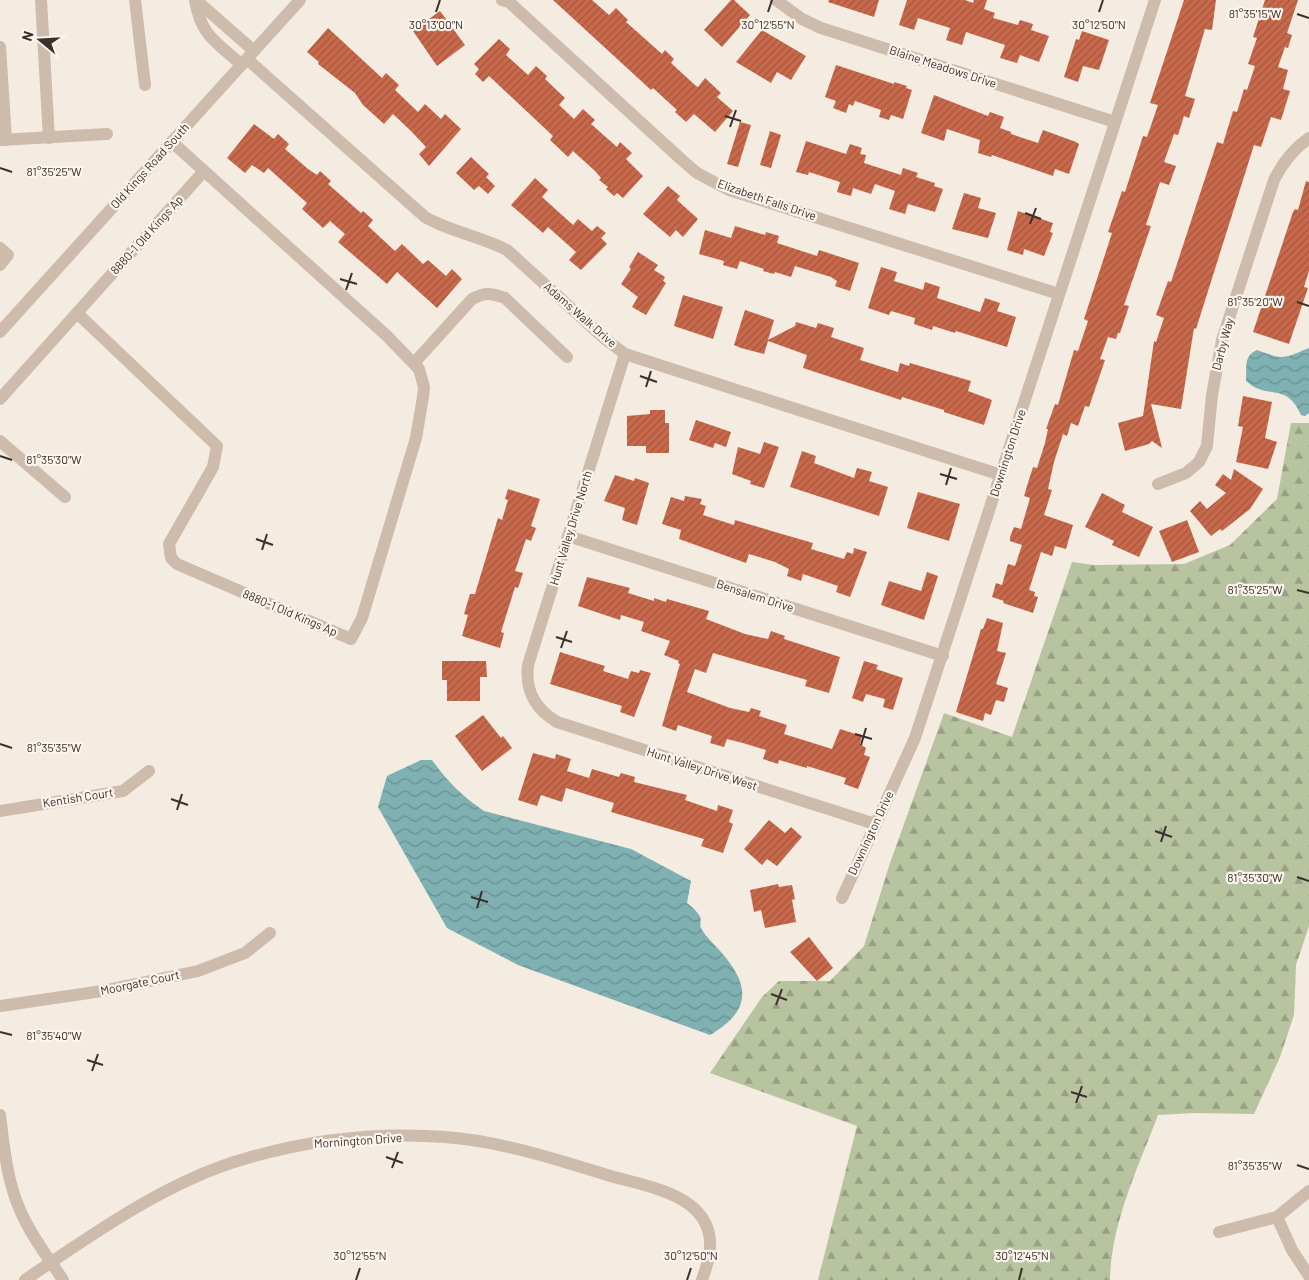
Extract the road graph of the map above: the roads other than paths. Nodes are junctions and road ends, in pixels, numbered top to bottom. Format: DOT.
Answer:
graph roads {
  1 [pos="41,0"];
  2 [pos="135,0"];
  3 [pos="195,0"];
  4 [pos="300,0"];
  5 [pos="502,0"];
  6 [pos="776,0"];
  7 [pos="1154,0"];
  8 [pos="0,47"];
  9 [pos="248,58"];
  10 [pos="145,85"];
  11 [pos="1115,122"];
  12 [pos="107,134"];
  13 [pos="49,138"];
  14 [pos="1309,138"];
  15 [pos="3,140"];
  16 [pos="172,142"];
  17 [pos="204,172"];
  18 [pos="0,248"];
  19 [pos="0,265"];
  20 [pos="1059,294"];
  21 [pos="77,313"];
  22 [pos="0,332"];
  23 [pos="625,354"];
  24 [pos="567,357"];
  25 [pos="415,362"];
  26 [pos="0,399"];
  27 [pos="0,441"];
  28 [pos="1001,475"];
  29 [pos="1158,484"];
  30 [pos="65,497"];
  31 [pos="568,536"];
  32 [pos="943,656"];
  33 [pos="535,703"];
  34 [pos="149,771"];
  35 [pos="0,811"];
  36 [pos="875,824"];
  37 [pos="842,898"];
  38 [pos="270,933"];
  39 [pos="0,1006"];
  40 [pos="0,1115"];
  41 [pos="1309,1191"];
  42 [pos="1277,1218"];
  43 [pos="1219,1232"];
  44 [pos="51,1262"];
  45 [pos="1309,1276"];
  46 [pos="25,1280"];
  47 [pos="63,1280"];
  48 [pos="702,1280"];
  1 -- 13 [label="street"];
  2 -- 10 [label="street"];
  3 -- 9 [label="street"];
  3 -- 9 [label="street"];
  4 -- 9 [label="street, Old Kings Road South"];
  5 -- 20 [label="street, Elizabeth Falls Drive"];
  6 -- 11 [label="street, Blaine Meadows Drive"];
  7 -- 11 [label="street, Downington Drive"];
  8 -- 15 [label="street"];
  9 -- 16 [label="street, Old Kings Road South"];
  9 -- 23 [label="street, Adams Walk Drive"];
  11 -- 20 [label="street, Downington Drive"];
  12 -- 13 [label="street"];
  13 -- 15 [label="street"];
  14 -- 29 [label="street, Darby Way"];
  16 -- 17 [label="street, 8880-1 Old Kings Ap"];
  16 -- 22 [label="street, Old Kings Road South"];
  17 -- 21 [label="street, 8880-1 Old Kings Ap"];
  17 -- 25 [label="street, 8880-1 Old Kings Ap"];
  18 -- 19 [label="street"];
  20 -- 28 [label="street, Downington Drive"];
  21 -- 25 [label="street, 8880-1 Old Kings Ap"];
  21 -- 26 [label="street"];
  23 -- 28 [label="street, Adams Walk Drive"];
  23 -- 31 [label="street, Hunt Valley Drive North"];
  24 -- 25 [label="street"];
  27 -- 30 [label="street"];
  28 -- 32 [label="street, Downington Drive"];
  31 -- 32 [label="street, Bensalem Drive"];
  31 -- 33 [label="street, Hunt Valley Drive North"];
  32 -- 36 [label="street, Downington Drive"];
  33 -- 36 [label="street, Hunt Valley Drive West"];
  34 -- 35 [label="street, Kentish Court"];
  36 -- 37 [label="street, Downington Drive"];
  38 -- 39 [label="street, Moorgate Court"];
  40 -- 44 [label="street"];
  41 -- 42 [label="street"];
  42 -- 43 [label="street"];
  42 -- 45 [label="street"];
  44 -- 46 [label="street, Mornington Drive"];
  44 -- 47 [label="street"];
  44 -- 48 [label="street, Mornington Drive"];
}
